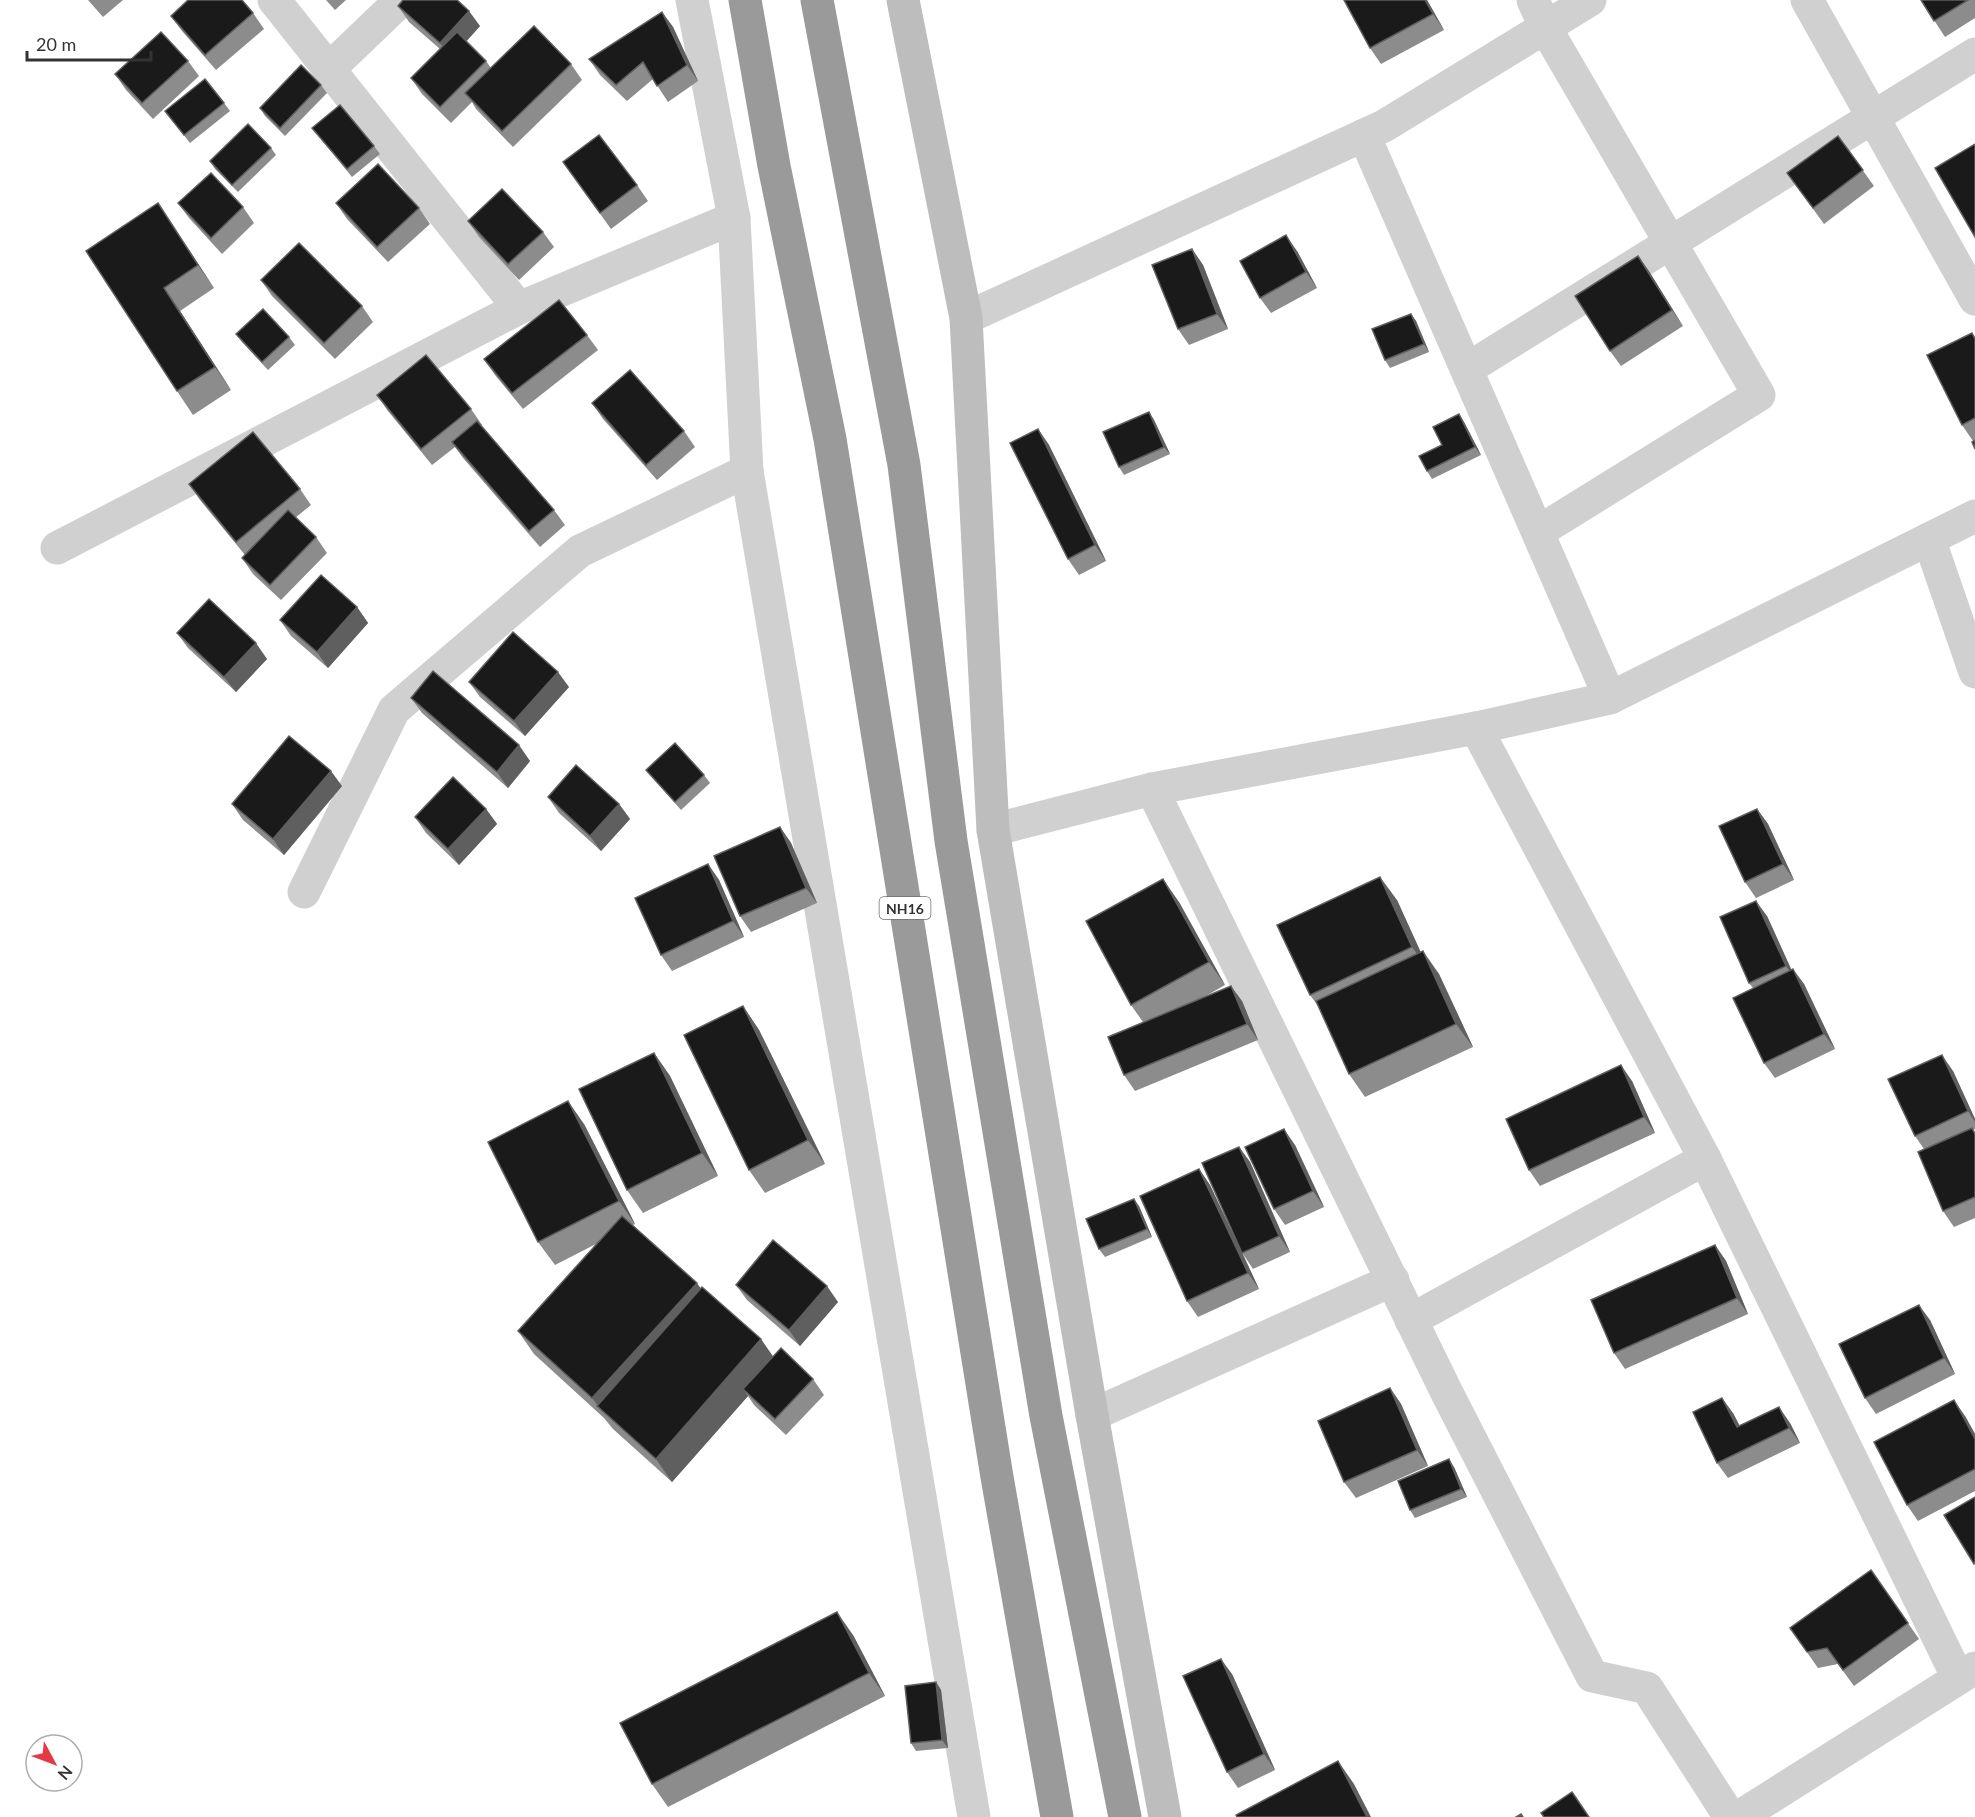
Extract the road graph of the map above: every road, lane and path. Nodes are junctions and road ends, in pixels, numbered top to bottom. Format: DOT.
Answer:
graph roads {
  1 [pos="274,0"];
  2 [pos="401,0"];
  3 [pos="692,0"];
  4 [pos="745,0"];
  5 [pos="817,0"];
  6 [pos="903,0"];
  7 [pos="1590,0"];
  8 [pos="1807,0"];
  9 [pos="1539,14"];
  10 [pos="1975,54"];
  11 [pos="329,69"];
  12 [pos="1872,117"];
  13 [pos="1364,135"];
  14 [pos="734,218"];
  15 [pos="1670,243"];
  16 [pos="1975,299"];
  17 [pos="519,308"];
  18 [pos="966,318"];
  19 [pos="1467,369"];
  20 [pos="747,471"];
  21 [pos="1975,516"];
  22 [pos="1538,532"];
  23 [pos="1929,539"];
  24 [pos="57,548"];
  25 [pos="1975,672"];
  26 [pos="1610,698"];
  27 [pos="1476,728"];
  28 [pos="1152,789"];
  29 [pos="993,831"];
  30 [pos="304,892"];
  31 [pos="1705,1159"];
  32 [pos="1393,1280"];
  33 [pos="1412,1320"];
  34 [pos="1092,1415"];
  35 [pos="1967,1673"];
  36 [pos="974,1817"];
  37 [pos="1057,1817"];
  38 [pos="1125,1817"];
  39 [pos="1165,1817"];
  40 [pos="1730,1817"];
  41 [pos="1739,1817"];
  1 -- 11 [label="street"];
  2 -- 11 [label="street"];
  3 -- 14 [label="street"];
  4 -- 37 [label="highway, NH16"];
  5 -- 38 [label="highway"];
  6 -- 18 [label="street"];
  7 -- 9 [label="street"];
  8 -- 12 [label="street"];
  9 -- 13 [label="street"];
  9 -- 15 [label="street"];
  10 -- 12 [label="street"];
  11 -- 17 [label="street"];
  12 -- 15 [label="street"];
  12 -- 16 [label="street"];
  13 -- 18 [label="street"];
  13 -- 19 [label="street"];
  14 -- 17 [label="street"];
  14 -- 20 [label="street"];
  15 -- 19 [label="street"];
  15 -- 22 [label="street"];
  17 -- 24 [label="street"];
  18 -- 29 [label="street"];
  19 -- 22 [label="street"];
  20 -- 30 [label="street"];
  20 -- 36 [label="street"];
  21 -- 23 [label="street"];
  22 -- 26 [label="street"];
  23 -- 25 [label="street"];
  23 -- 26 [label="street"];
  26 -- 27 [label="street"];
  27 -- 28 [label="street"];
  27 -- 31 [label="street"];
  28 -- 29 [label="street"];
  28 -- 32 [label="street"];
  29 -- 34 [label="street"];
  31 -- 33 [label="street"];
  31 -- 35 [label="street"];
  32 -- 33 [label="street"];
  32 -- 34 [label="street"];
  33 -- 40 [label="street"];
  34 -- 39 [label="street"];
  35 -- 41 [label="street"];
}
